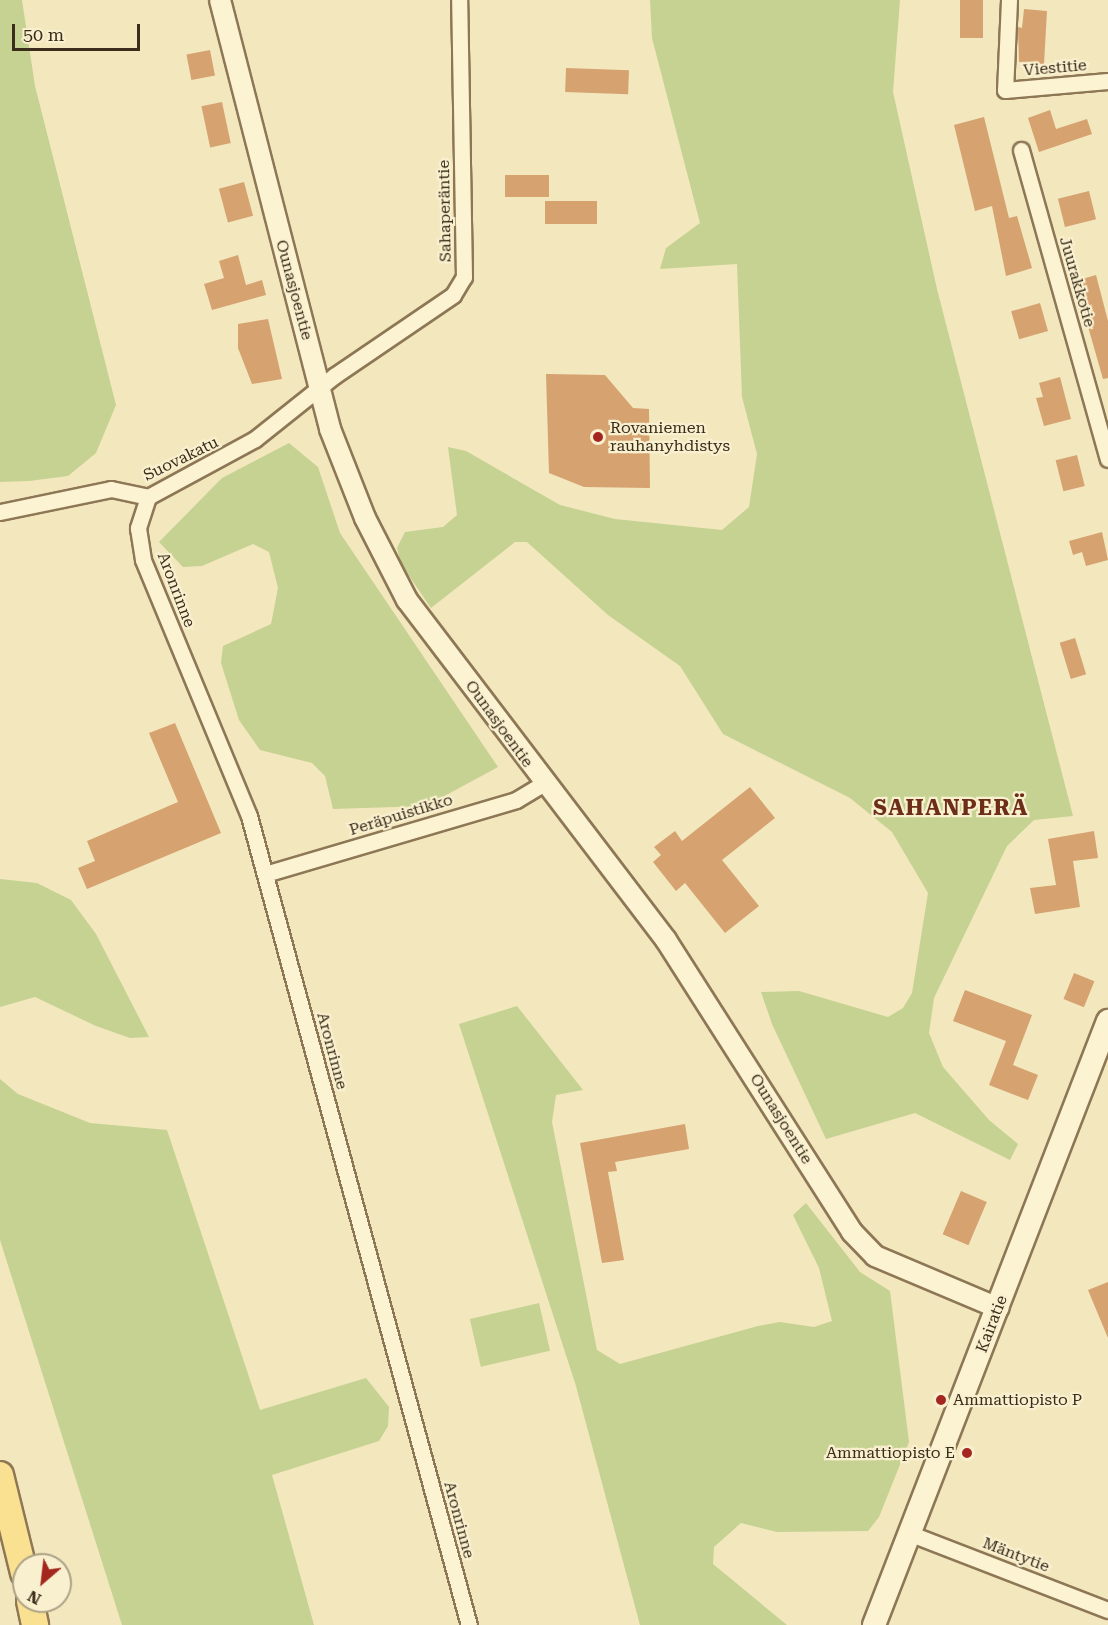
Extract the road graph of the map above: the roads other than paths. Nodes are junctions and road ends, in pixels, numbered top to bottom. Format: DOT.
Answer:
graph roads {
  1 [pos="220,0"];
  2 [pos="459,0"];
  3 [pos="1008,0"];
  4 [pos="1108,81"];
  5 [pos="1021,150"];
  6 [pos="321,386"];
  7 [pos="1108,459"];
  8 [pos="148,498"];
  9 [pos="0,512"];
  10 [pos="544,783"];
  11 [pos="265,874"];
  12 [pos="1108,1021"];
  13 [pos="998,1308"];
  14 [pos="0,1475"];
  15 [pos="911,1534"];
  16 [pos="19,1553"];
  17 [pos="1108,1610"];
  18 [pos="469,1625"];
  19 [pos="874,1625"];
  1 -- 6 [label="street, Ounasjoentie"];
  2 -- 6 [label="street, Sahaperäntie"];
  3 -- 4 [label="street, Viestitie"];
  5 -- 7 [label="street, Juurakkotie"];
  6 -- 8 [label="street, Suovakatu"];
  6 -- 10 [label="street, Ounasjoentie"];
  8 -- 9 [label="street, Suovakatu"];
  8 -- 11 [label="street, Aronrinne"];
  10 -- 11 [label="street, Peräpuistikko"];
  10 -- 13 [label="street, Ounasjoentie"];
  11 -- 18 [label="street, Aronrinne"];
  12 -- 13 [label="main road, Kairatie"];
  13 -- 15 [label="main road, Kairatie"];
  14 -- 16 [label="main road"];
  15 -- 17 [label="street, Mäntytie"];
  15 -- 19 [label="main road, Kairatie"];
}
